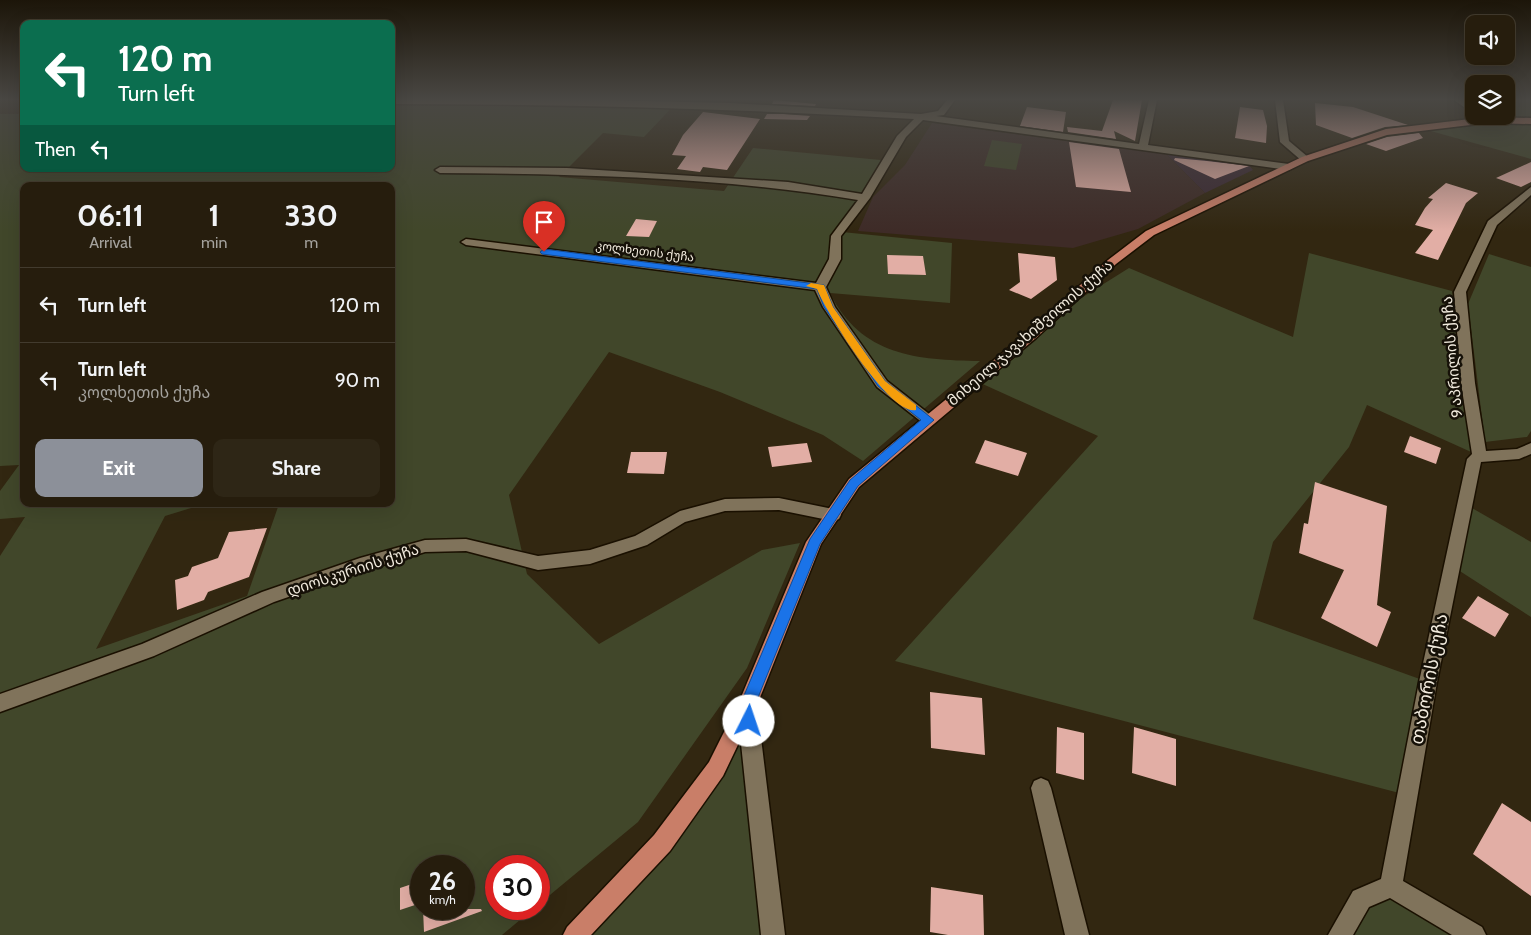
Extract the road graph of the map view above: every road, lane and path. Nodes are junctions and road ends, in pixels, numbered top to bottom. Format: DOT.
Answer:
graph roads {
  1 [pos="897,144"];
  2 [pos="1112,144"];
  3 [pos="1144,144"];
  4 [pos="1287,144"];
  5 [pos="1351,144"];
  6 [pos="1143,148"];
  7 [pos="1305,159"];
  8 [pos="1289,167"];
  9 [pos="440,170"];
  10 [pos="1531,190"];
  11 [pos="865,198"];
  12 [pos="466,242"];
  13 [pos="820,287"];
  14 [pos="928,420"];
  15 [pos="1531,448"];
  16 [pos="1480,456"];
  17 [pos="833,515"];
  18 [pos="0,703"];
  19 [pos="747,705"];
  20 [pos="1041,788"];
  21 [pos="1391,886"];
  22 [pos="575,935"];
  23 [pos="774,935"];
  24 [pos="1077,935"];
  25 [pos="1340,935"];
  26 [pos="1474,935"];
  1 -- 11 [label="street"];
  2 -- 6 [label="street"];
  3 -- 6 [label="street"];
  4 -- 7 [label="street"];
  5 -- 7 [label="main road, მიხეილ ჯავახიშვილის ქუჩა"];
  6 -- 8 [label="street"];
  7 -- 8 [label="main road, მიხეილ ჯავახიშვილის ქუჩა"];
  8 -- 14 [label="main road, მიხეილ ჯავახიშვილის ქუჩა"];
  9 -- 11 [label="street"];
  10 -- 16 [label="street, 9 აპრილის ქუჩა"];
  11 -- 13 [label="street"];
  12 -- 13 [label="street, კოლხეთის ქუჩა"];
  13 -- 14 [label="street"];
  14 -- 17 [label="main road, მიხეილ ჯავახიშვილის ქუჩა"];
  15 -- 16 [label="street"];
  16 -- 21 [label="street, თაბორის ქუჩა"];
  17 -- 18 [label="street, დიოსკურიის ქუჩა"];
  17 -- 19 [label="main road, მიხეილ ჯავახიშვილის ქუჩა"];
  19 -- 22 [label="main road"];
  19 -- 23 [label="street, მიხეილ ჯავახიშვილის ქუჩა"];
  20 -- 24 [label="street"];
  21 -- 25 [label="street"];
  21 -- 26 [label="street"];
}
